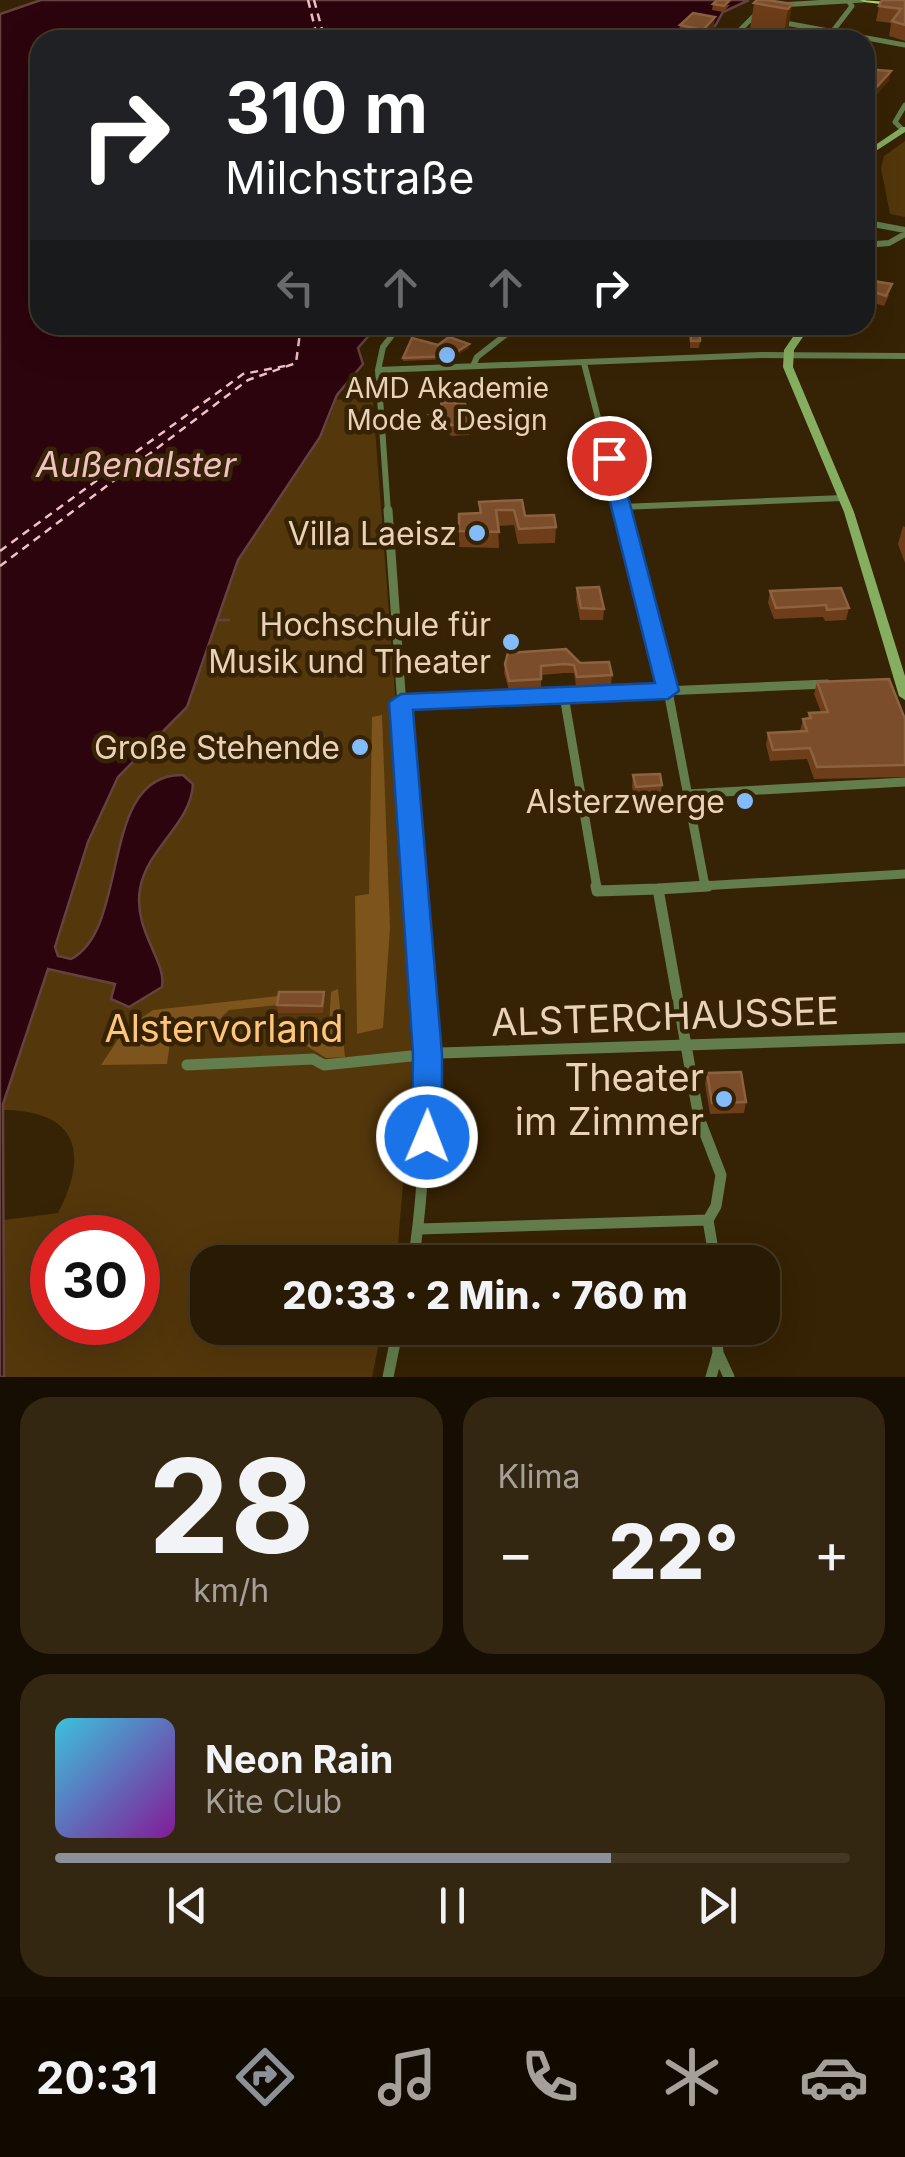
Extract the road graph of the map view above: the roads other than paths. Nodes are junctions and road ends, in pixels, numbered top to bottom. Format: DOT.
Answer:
graph roads {
  1 [pos="800,0"];
  2 [pos="834,0"];
  3 [pos="864,0"];
  4 [pos="894,0"];
  5 [pos="849,2"];
  6 [pos="905,4"];
  7 [pos="766,5"];
  8 [pos="752,18"];
  9 [pos="764,20"];
  10 [pos="775,22"];
  11 [pos="740,30"];
  12 [pos="821,30"];
  13 [pos="833,30"];
  14 [pos="875,40"];
  15 [pos="905,45"];
  16 [pos="905,105"];
  17 [pos="904,130"];
  18 [pos="875,149"];
  19 [pos="875,225"];
  20 [pos="905,232"];
  21 [pos="875,246"];
  22 [pos="392,335"];
  23 [pos="505,335"];
  24 [pos="800,335"];
  25 [pos="788,355"];
  26 [pos="905,356"];
  27 [pos="584,363"];
  28 [pos="473,366"];
  29 [pos="378,370"];
  30 [pos="843,498"];
  31 [pos="622,507"];
  32 [pos="847,683"];
  33 [pos="900,690"];
  34 [pos="668,691"];
  35 [pos="564,696"];
  36 [pos="401,702"];
  37 [pos="905,782"];
  38 [pos="688,794"];
  39 [pos="905,874"];
  40 [pos="705,886"];
  41 [pos="658,889"];
  42 [pos="905,1038"];
  43 [pos="687,1045"];
  44 [pos="427,1054"];
  45 [pos="186,1064"];
  46 [pos="708,1220"];
  47 [pos="419,1229"];
  48 [pos="416,1245"];
  49 [pos="712,1245"];
  50 [pos="395,1345"];
  51 [pos="717,1345"];
  52 [pos="718,1353"];
  53 [pos="388,1377"];
  54 [pos="711,1377"];
  55 [pos="729,1377"];
  1 -- 7 [label="street"];
  2 -- 5 [label="street"];
  2 -- 7 [label="street"];
  3 -- 5 [label="street"];
  3 -- 6 [label="main road"];
  4 -- 6 [label="main road"];
  5 -- 13 [label="street"];
  7 -- 8 [label="street"];
  8 -- 9 [label="street"];
  8 -- 11 [label="street"];
  10 -- 12 [label="street"];
  14 -- 15 [label="street"];
  16 -- 17 [label="street"];
  17 -- 18 [label="street"];
  19 -- 20 [label="street"];
  20 -- 21 [label="street"];
  22 -- 29 [label="street"];
  23 -- 28 [label="street"];
  24 -- 25 [label="street"];
  25 -- 26 [label="street"];
  25 -- 27 [label="street"];
  25 -- 30 [label="street"];
  27 -- 28 [label="street"];
  27 -- 31 [label="street"];
  28 -- 29 [label="street"];
  29 -- 36 [label="street"];
  30 -- 31 [label="street"];
  30 -- 33 [label="street"];
  31 -- 34 [label="street"];
  32 -- 34 [label="street"];
  34 -- 35 [label="street"];
  34 -- 38 [label="street"];
  35 -- 36 [label="street"];
  35 -- 41 [label="street"];
  36 -- 44 [label="street"];
  37 -- 38 [label="street"];
  38 -- 40 [label="street"];
  39 -- 40 [label="street"];
  40 -- 41 [label="street"];
  41 -- 43 [label="street"];
  42 -- 43 [label="street, ALSTERCHAUSSEE"];
  43 -- 44 [label="street, ALSTERCHAUSSEE"];
  43 -- 46 [label="street"];
  44 -- 45 [label="street, ALSTERCHAUSSEE"];
  44 -- 47 [label="street"];
  46 -- 47 [label="street"];
  46 -- 49 [label="street"];
  47 -- 48 [label="street"];
  50 -- 53 [label="street"];
  51 -- 52 [label="street"];
  52 -- 54 [label="street"];
  52 -- 55 [label="street"];
}
